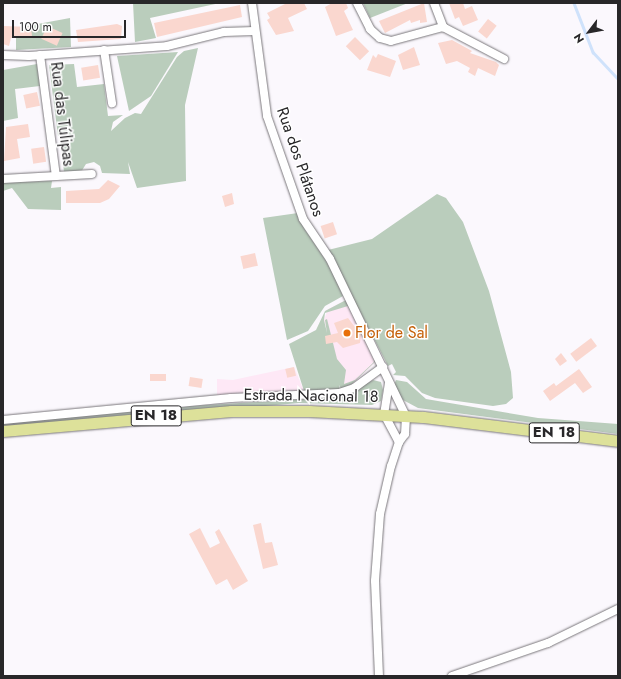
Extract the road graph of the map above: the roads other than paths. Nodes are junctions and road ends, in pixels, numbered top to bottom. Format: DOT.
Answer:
graph roads {
  1 [pos="252,3"];
  2 [pos="357,3"];
  3 [pos="434,3"];
  4 [pos="443,27"];
  5 [pos="254,31"];
  6 [pos="104,50"];
  7 [pos="3,54"];
  8 [pos="40,55"];
  9 [pos="504,58"];
  10 [pos="112,103"];
  11 [pos="92,174"];
  12 [pos="56,176"];
  13 [pos="3,179"];
  14 [pos="383,367"];
  15 [pos="389,383"];
  16 [pos="384,414"];
  17 [pos="406,416"];
  18 [pos="3,420"];
  19 [pos="3,431"];
  20 [pos="618,441"];
  21 [pos="399,442"];
  22 [pos="618,609"];
  23 [pos="379,676"];
  24 [pos="452,676"];
  1 -- 5 [label="street, Rua dos Plátanos"];
  2 -- 4 [label="street"];
  3 -- 4 [label="street"];
  4 -- 9 [label="street"];
  5 -- 6 [label="street"];
  5 -- 14 [label="street, Rua dos Plátanos"];
  6 -- 8 [label="street"];
  6 -- 10 [label="street"];
  7 -- 8 [label="street"];
  8 -- 12 [label="street, Rua das Túlipas"];
  11 -- 12 [label="street, Rua das Túlipas"];
  12 -- 13 [label="street, Rua das Túlipas"];
  14 -- 15 [label="street, Rua dos Plátanos"];
  14 -- 18 [label="street"];
  15 -- 16 [label="street, Rua dos Plátanos"];
  15 -- 17 [label="street, Rua dos Plátanos"];
  16 -- 17 [label="main road, Estrada Nacional 18 / EN 18"];
  16 -- 19 [label="main road, Estrada Nacional 18 / EN 18"];
  16 -- 21 [label="street"];
  17 -- 20 [label="main road, Estrada Nacional 18 / EN 18"];
  17 -- 21 [label="street"];
  21 -- 23 [label="street"];
  22 -- 24 [label="street"];
}
